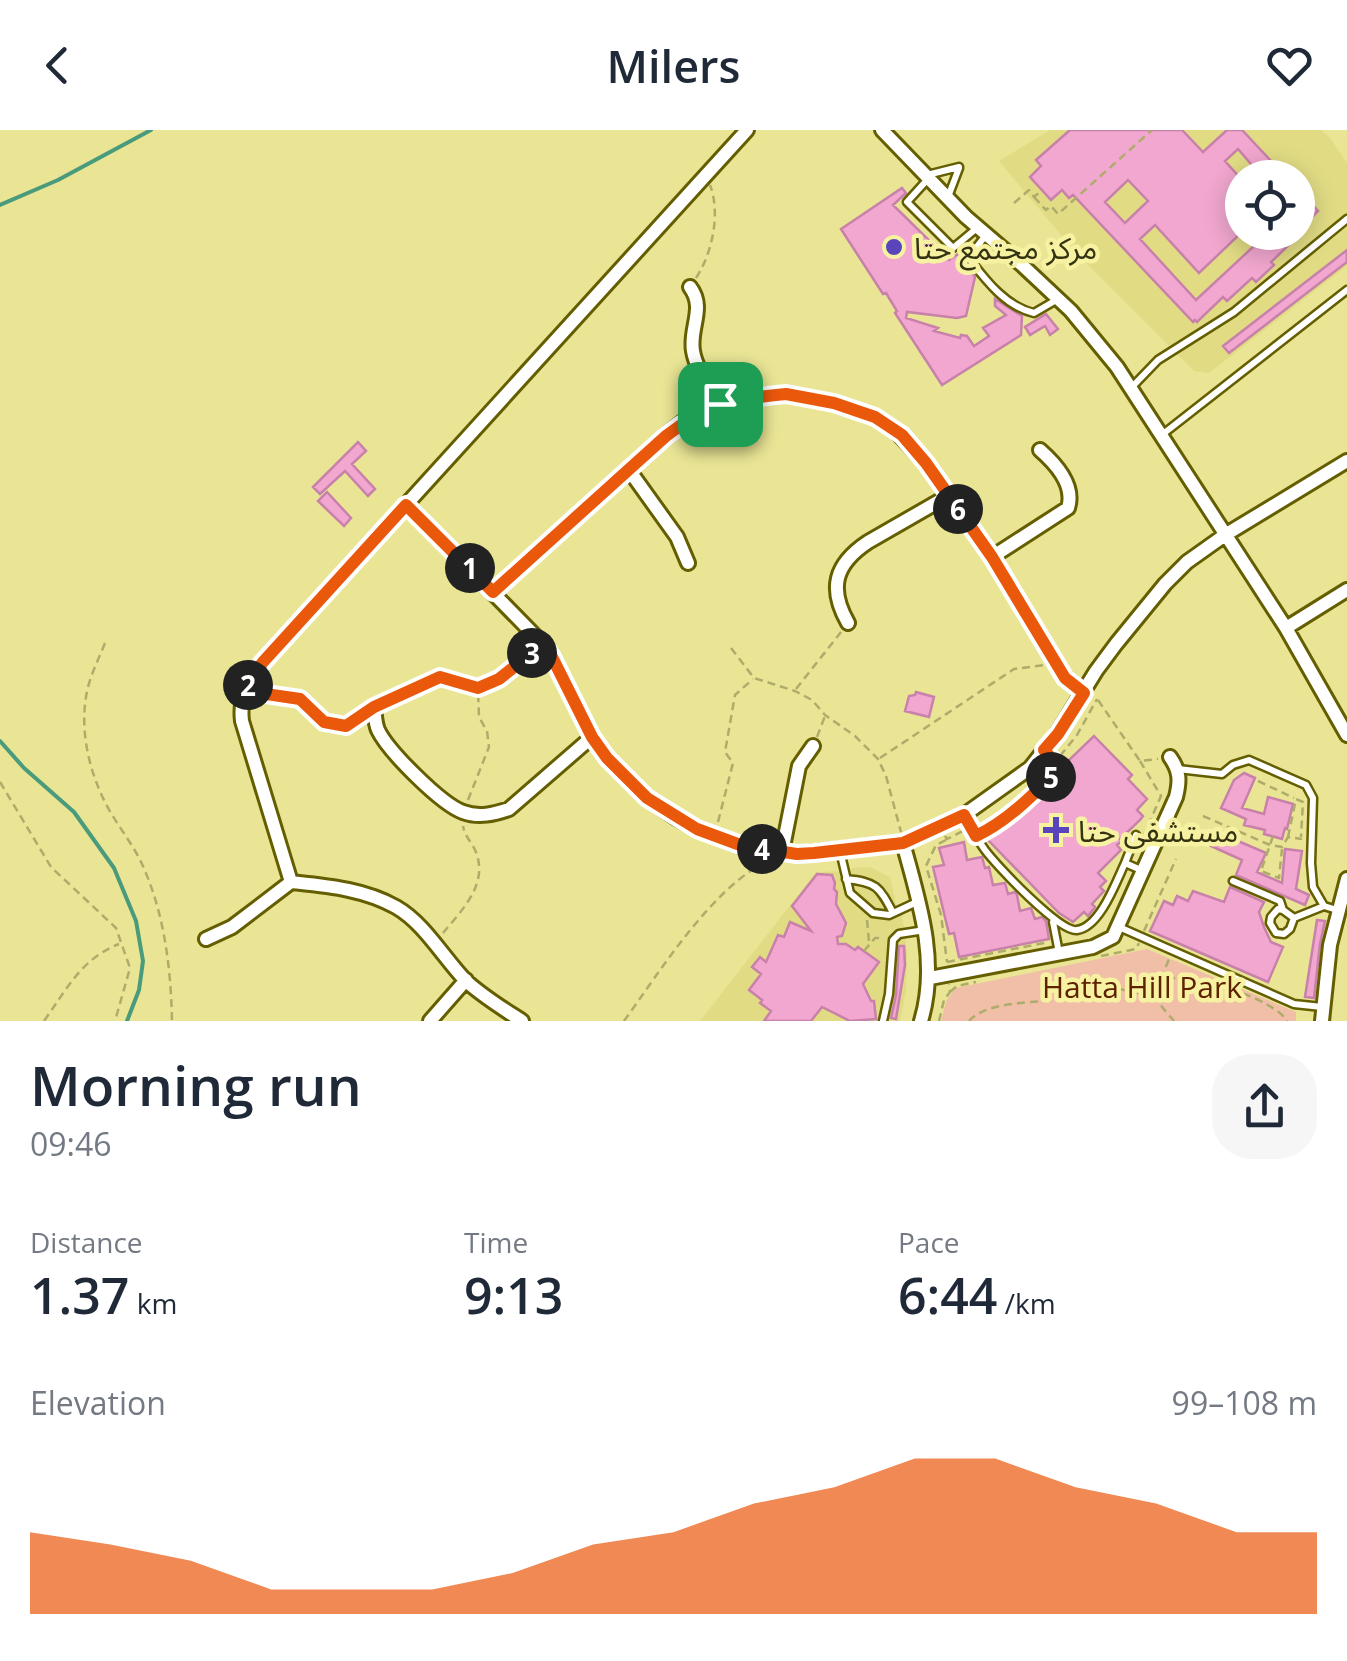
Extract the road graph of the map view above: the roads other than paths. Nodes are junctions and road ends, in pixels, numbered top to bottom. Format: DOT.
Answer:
graph roads {
  1 [pos="747,130"];
  2 [pos="882,130"];
  3 [pos="928,176"];
  4 [pos="948,198"];
  5 [pos="1347,219"];
  6 [pos="982,230"];
  7 [pos="690,287"];
  8 [pos="1347,290"];
  9 [pos="1058,299"];
  10 [pos="1130,389"];
  11 [pos="720,404"];
  12 [pos="1162,434"];
  13 [pos="1040,450"];
  14 [pos="1347,460"];
  15 [pos="629,470"];
  16 [pos="948,496"];
  17 [pos="406,505"];
  18 [pos="1225,535"];
  19 [pos="992,557"];
  20 [pos="688,563"];
  21 [pos="1347,590"];
  22 [pos="493,592"];
  23 [pos="848,623"];
  24 [pos="1286,628"];
  25 [pos="1084,693"];
  26 [pos="374,707"];
  27 [pos="1346,736"];
  28 [pos="592,737"];
  29 [pos="813,746"];
  30 [pos="1044,750"];
  31 [pos="1174,763"];
  32 [pos="964,815"];
  33 [pos="1136,835"];
  34 [pos="976,836"];
  35 [pos="903,843"];
  36 [pos="840,850"];
  37 [pos="782,852"];
  38 [pos="1133,866"];
  39 [pos="1347,878"];
  40 [pos="846,879"];
  41 [pos="1234,881"];
  42 [pos="292,882"];
  43 [pos="918,902"];
  44 [pos="1331,908"];
  45 [pos="1283,910"];
  46 [pos="893,913"];
  47 [pos="1294,918"];
  48 [pos="1052,920"];
  49 [pos="1118,927"];
  50 [pos="925,930"];
  51 [pos="206,939"];
  52 [pos="1059,946"];
  53 [pos="930,978"];
  54 [pos="466,980"];
  55 [pos="1322,1014"];
  56 [pos="430,1021"];
  57 [pos="522,1021"];
  58 [pos="883,1021"];
  59 [pos="922,1021"];
  1 -- 17 [label="street"];
  2 -- 3 [label="street"];
  3 -- 4 [label="street"];
  3 -- 4 [label="lane"];
  3 -- 6 [label="lane"];
  4 -- 6 [label="street"];
  5 -- 10 [label="lane"];
  6 -- 9 [label="street"];
  6 -- 9 [label="lane"];
  7 -- 11 [label="street"];
  8 -- 12 [label="lane"];
  9 -- 10 [label="street"];
  10 -- 12 [label="street"];
  11 -- 15 [label="street"];
  11 -- 16 [label="street"];
  12 -- 18 [label="street"];
  13 -- 19 [label="street"];
  14 -- 18 [label="street"];
  15 -- 20 [label="street"];
  15 -- 22 [label="street"];
  16 -- 19 [label="street"];
  16 -- 23 [label="street"];
  17 -- 22 [label="street"];
  17 -- 42 [label="street"];
  18 -- 24 [label="street"];
  18 -- 25 [label="street"];
  19 -- 25 [label="street"];
  21 -- 24 [label="street"];
  22 -- 28 [label="street"];
  24 -- 27 [label="street"];
  25 -- 30 [label="street"];
  26 -- 28 [label="street"];
  28 -- 37 [label="street"];
  29 -- 37 [label="street"];
  30 -- 32 [label="street"];
  30 -- 34 [label="lane"];
  31 -- 38 [label="street"];
  31 -- 44 [label="lane"];
  32 -- 34 [label="lane"];
  32 -- 35 [label="street"];
  33 -- 38 [label="lane"];
  34 -- 48 [label="lane"];
  35 -- 36 [label="street"];
  35 -- 43 [label="street"];
  36 -- 37 [label="street"];
  36 -- 40 [label="lane"];
  38 -- 48 [label="lane"];
  38 -- 49 [label="street"];
  39 -- 44 [label="street"];
  40 -- 46 [label="lane"];
  40 -- 46 [label="lane"];
  41 -- 45 [label="lane"];
  42 -- 51 [label="street"];
  42 -- 54 [label="street"];
  43 -- 46 [label="lane"];
  43 -- 50 [label="street"];
  44 -- 47 [label="lane"];
  44 -- 55 [label="street"];
  45 -- 47 [label="lane"];
  45 -- 47 [label="lane"];
  48 -- 52 [label="lane"];
  49 -- 52 [label="street"];
  49 -- 55 [label="lane"];
  50 -- 53 [label="street"];
  50 -- 58 [label="lane"];
  52 -- 53 [label="street"];
  53 -- 59 [label="street"];
  54 -- 56 [label="street"];
  54 -- 57 [label="street"];
}
